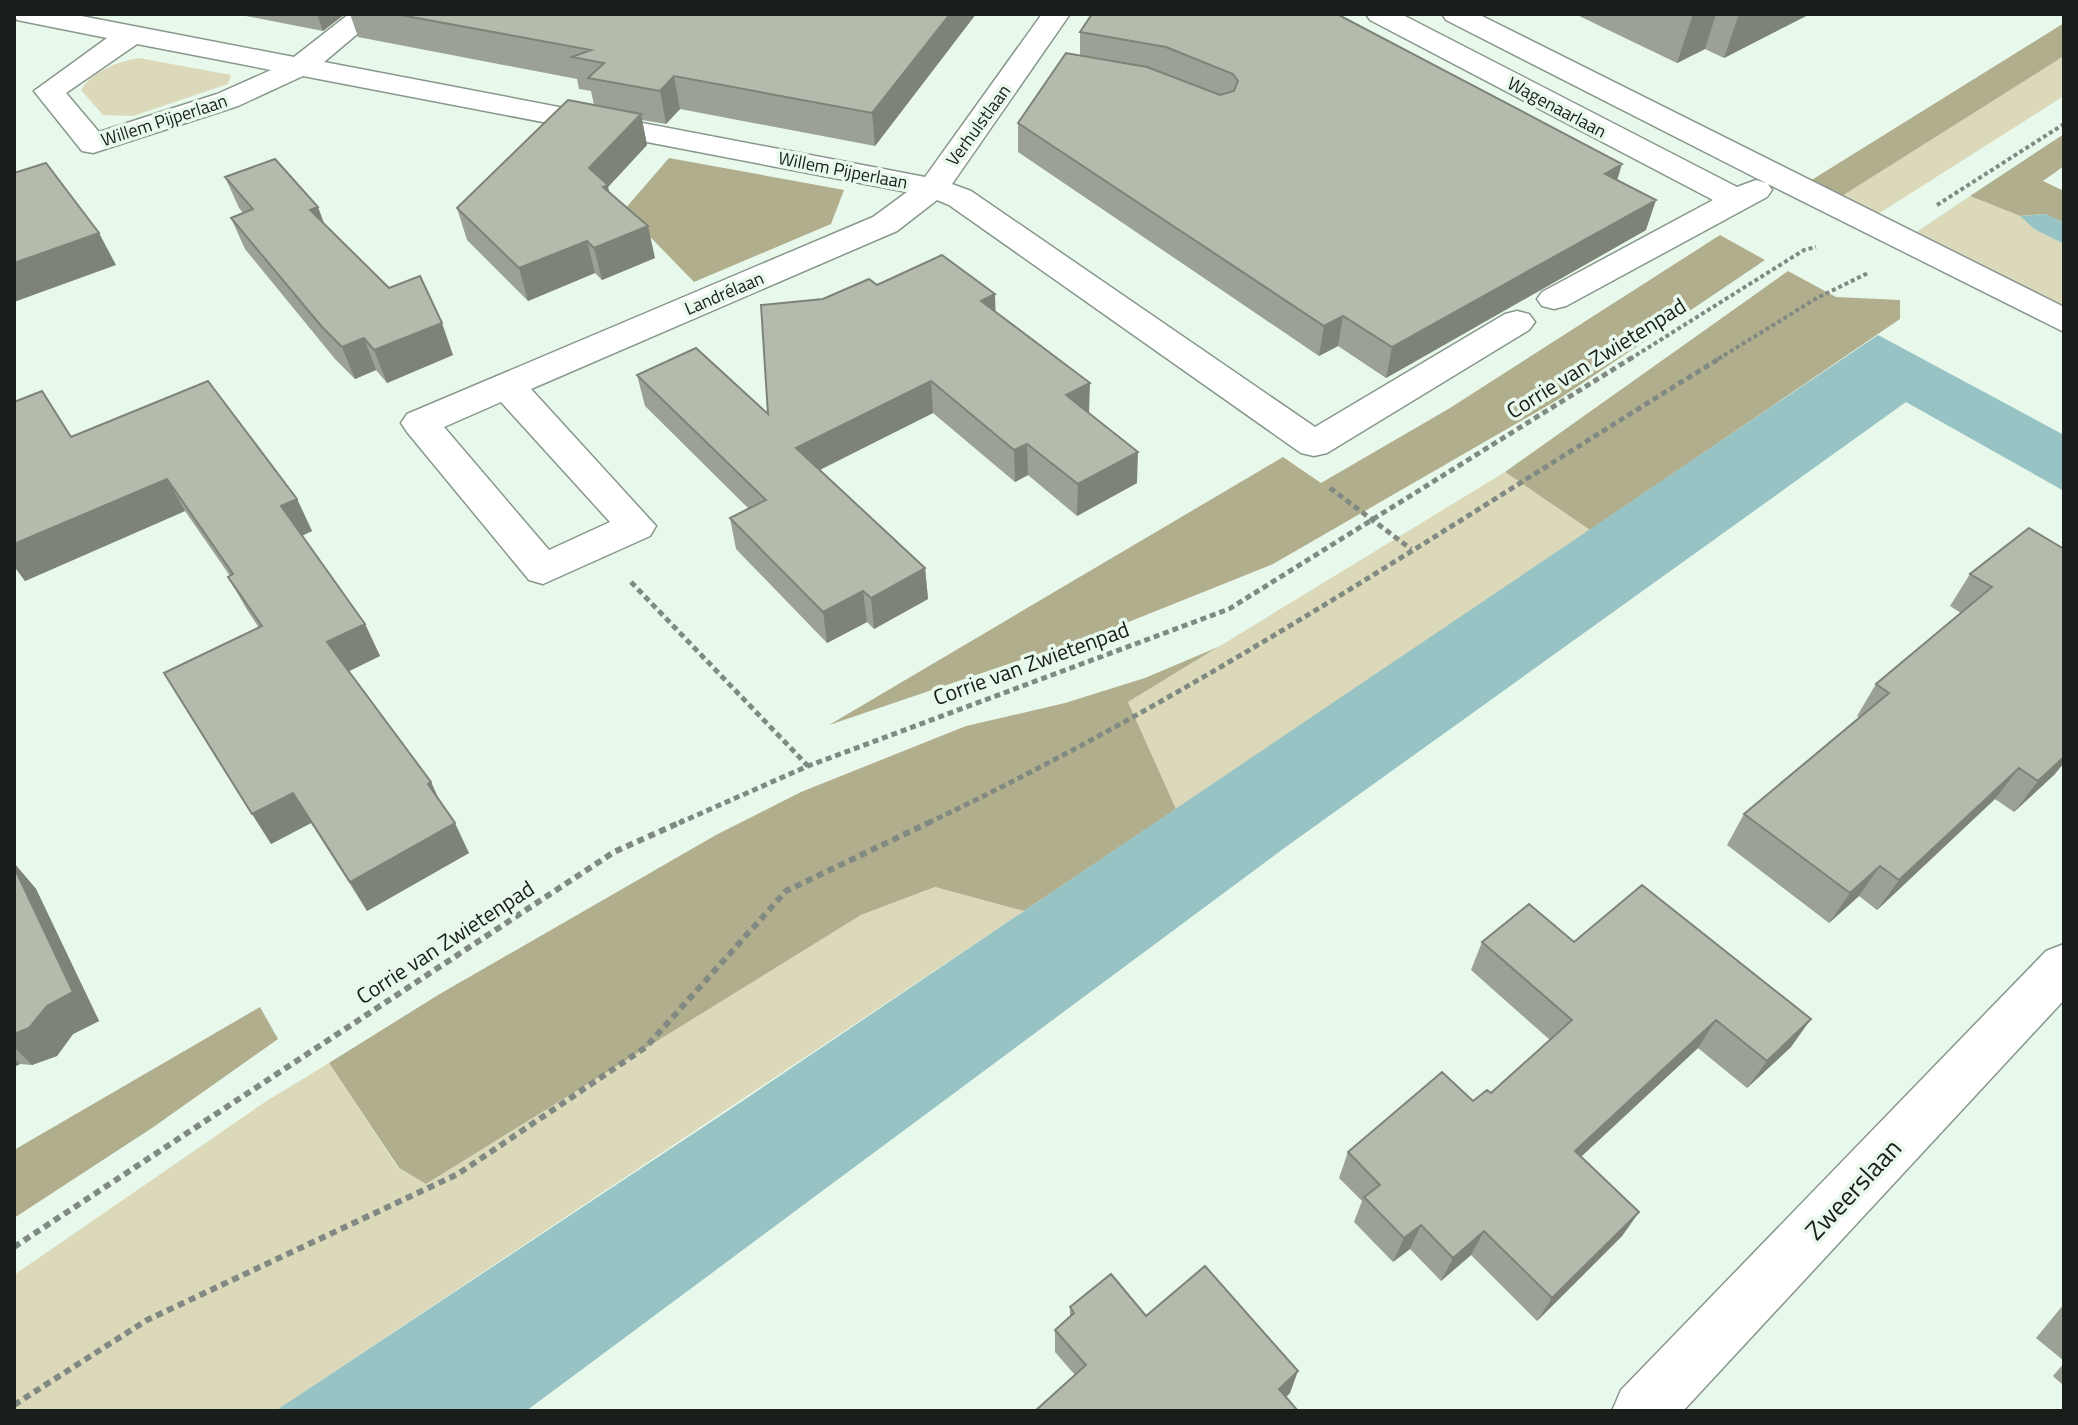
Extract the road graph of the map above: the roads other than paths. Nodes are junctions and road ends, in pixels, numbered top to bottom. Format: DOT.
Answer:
graph roads {
  1 [pos="27,14"];
  2 [pos="367,14"];
  3 [pos="1056,14"];
  4 [pos="1380,14"];
  5 [pos="1456,14"];
  6 [pos="132,34"];
  7 [pos="300,66"];
  8 [pos="1780,179"];
  9 [pos="933,188"];
  10 [pos="1735,199"];
  11 [pos="1554,299"];
  12 [pos="2064,321"];
  13 [pos="1517,322"];
  14 [pos="507,386"];
  15 [pos="2064,966"];
  16 [pos="1642,1411"];
  1 -- 6 [label="street, Willem Pijperlaan"];
  2 -- 7 [label="street"];
  3 -- 9 [label="street, Verhulstlaan"];
  4 -- 10 [label="street, Wagenaarlaan"];
  5 -- 8 [label="street, Wagenaarlaan"];
  6 -- 7 [label="street, Willem Pijperlaan"];
  6 -- 7 [label="street, Willem Pijperlaan"];
  7 -- 9 [label="street, Willem Pijperlaan"];
  8 -- 10 [label="street"];
  8 -- 12 [label="street, Wagenaarlaan"];
  9 -- 13 [label="street, Willem Pijperlaan"];
  9 -- 14 [label="street, Landrélaan"];
  10 -- 11 [label="street"];
  14 -- 14 [label="street, Landrélaan"];
  15 -- 16 [label="street, Zweerslaan"];
}
